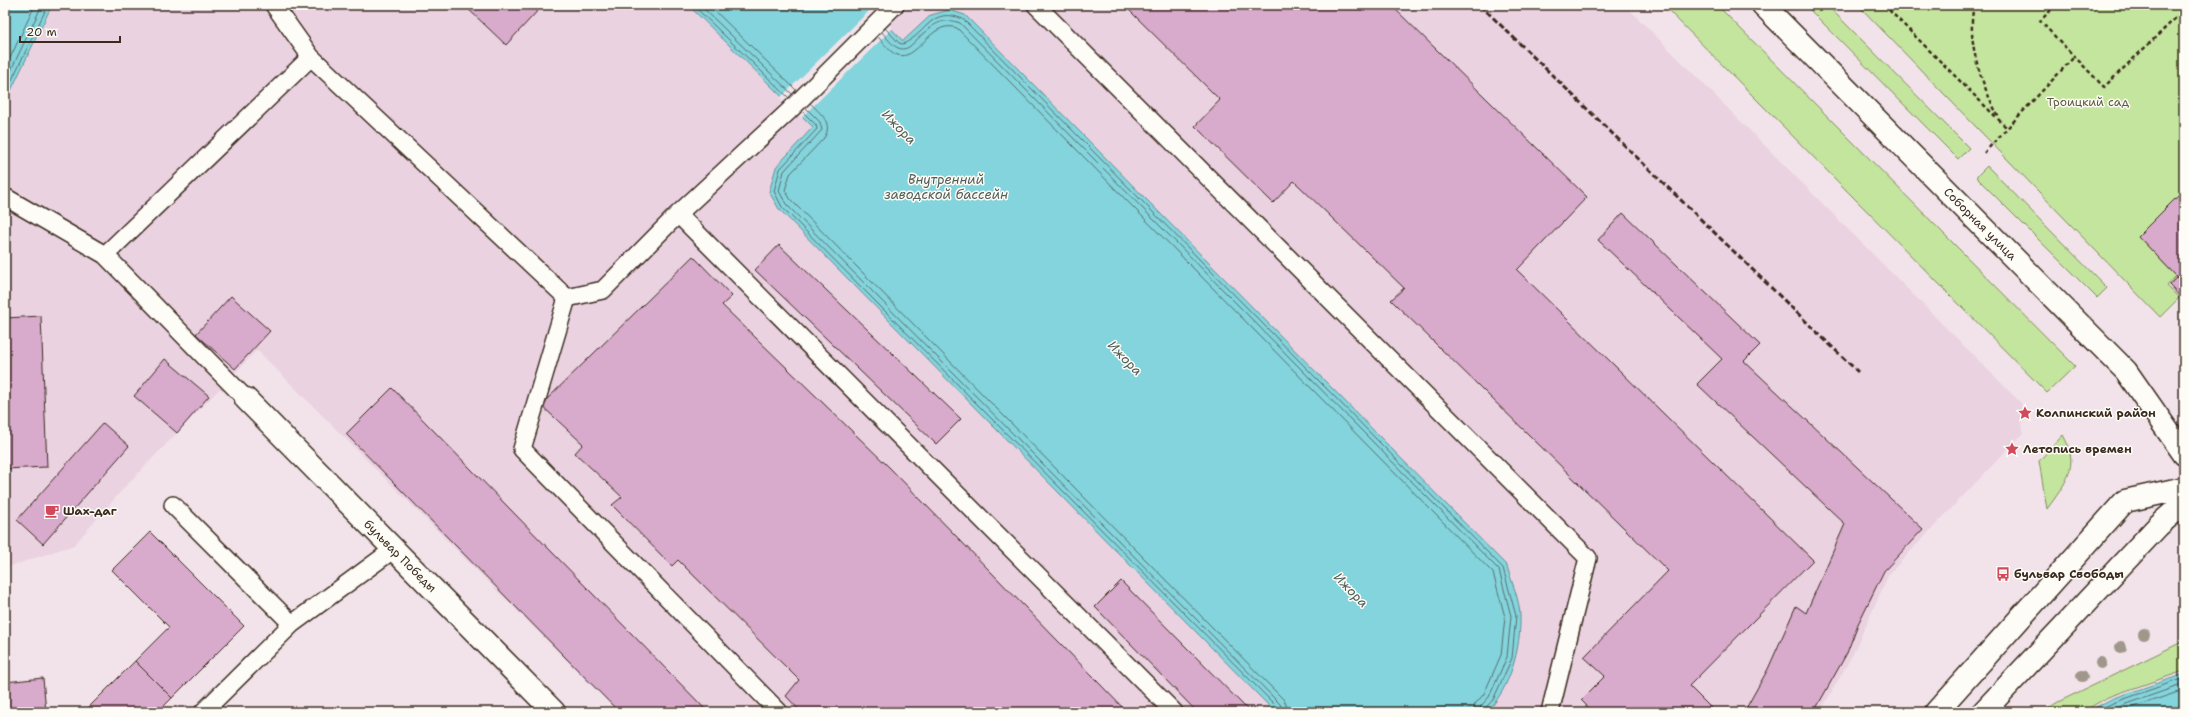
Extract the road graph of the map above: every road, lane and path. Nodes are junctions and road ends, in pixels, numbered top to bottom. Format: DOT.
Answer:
graph roads {
  1 [pos="274,5"];
  2 [pos="1036,5"];
  3 [pos="1763,5"];
  4 [pos="1884,5"];
  5 [pos="1974,5"];
  6 [pos="2056,5"];
  7 [pos="892,8"];
  8 [pos="2184,10"];
  9 [pos="311,57"];
  10 [pos="2074,57"];
  11 [pos="2000,121"];
  12 [pos="2007,128"];
  13 [pos="1984,153"];
  14 [pos="5,198"];
  15 [pos="678,214"];
  16 [pos="105,255"];
  17 [pos="567,298"];
  18 [pos="246,399"];
  19 [pos="2184,454"];
  20 [pos="2184,488"];
  21 [pos="2184,503"];
  22 [pos="173,505"];
  23 [pos="394,549"];
  24 [pos="292,624"];
  25 [pos="203,712"];
  26 [pos="554,712"];
  27 [pos="779,712"];
  28 [pos="1174,712"];
  29 [pos="1550,712"];
  30 [pos="1936,712"];
  31 [pos="1983,712"];
  1 -- 9 [label="lane"];
  2 -- 29 [label="lane"];
  3 -- 19 [label="main road, Соборная улица"];
  4 -- 11 [label="path"];
  5 -- 11 [label="path"];
  6 -- 10 [label="path"];
  7 -- 15 [label="lane"];
  8 -- 10 [label="path"];
  9 -- 16 [label="lane"];
  9 -- 17 [label="lane"];
  10 -- 12 [label="path"];
  11 -- 12 [label="path"];
  12 -- 13 [label="path"];
  14 -- 16 [label="lane"];
  15 -- 17 [label="lane"];
  15 -- 28 [label="lane"];
  16 -- 18 [label="lane"];
  17 -- 27 [label="lane"];
  18 -- 23 [label="main road, бульвар Победы"];
  20 -- 30 [label="main road"];
  21 -- 31 [label="main road"];
  22 -- 24 [label="lane"];
  23 -- 24 [label="lane"];
  23 -- 26 [label="main road, бульвар Победы"];
  24 -- 25 [label="lane"];
}
